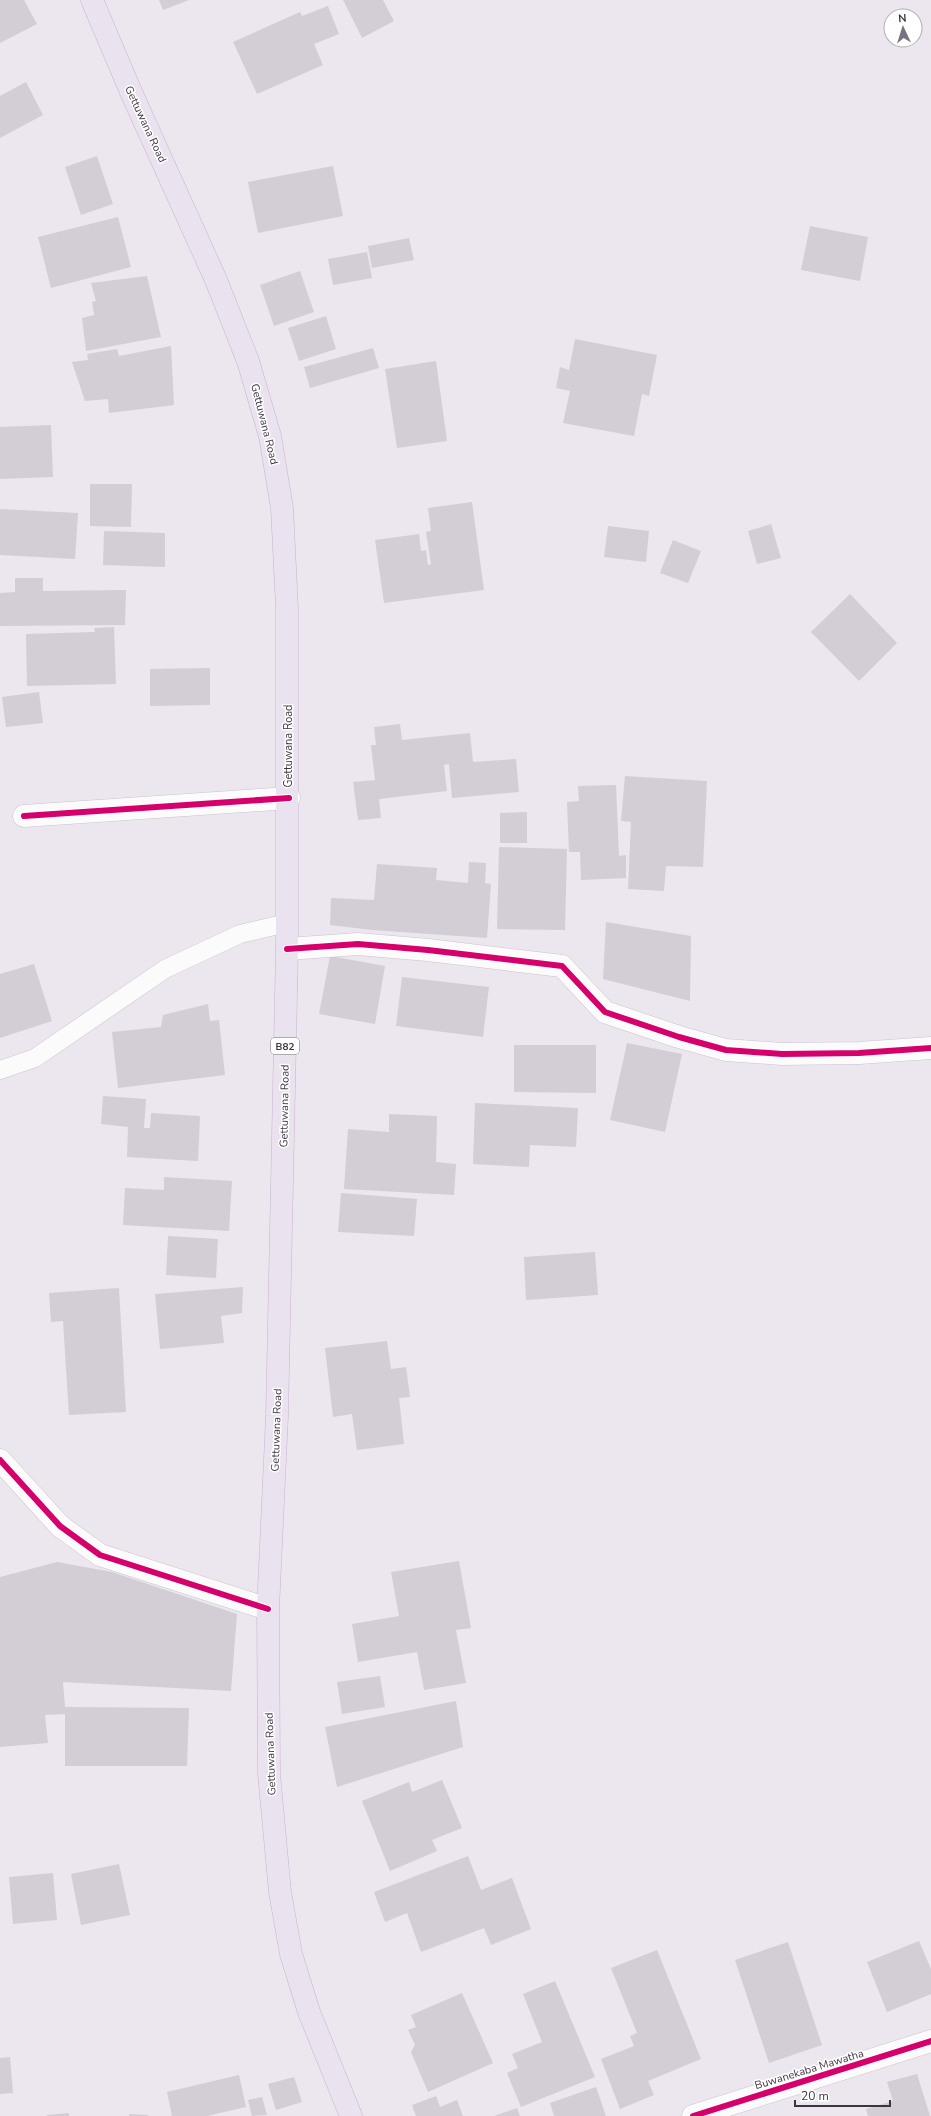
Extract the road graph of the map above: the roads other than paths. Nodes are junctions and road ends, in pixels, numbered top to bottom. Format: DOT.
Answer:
graph roads {
  1 [pos="92,0"];
  2 [pos="288,798"];
  3 [pos="24,816"];
  4 [pos="287,923"];
  5 [pos="288,949"];
  6 [pos="931,1048"];
  7 [pos="0,1070"];
  8 [pos="0,1460"];
  9 [pos="268,1609"];
  10 [pos="931,2041"];
  11 [pos="351,2116"];
  12 [pos="693,2116"];
  1 -- 2 [label="main road, Gettuwana Road / B82"];
  2 -- 3 [label="street"];
  2 -- 4 [label="main road, Gettuwana Road / B82"];
  4 -- 5 [label="main road, Gettuwana Road / B82"];
  4 -- 7 [label="lane"];
  5 -- 6 [label="street"];
  5 -- 9 [label="main road, Gettuwana Road / B82"];
  8 -- 9 [label="street"];
  9 -- 11 [label="main road, Gettuwana Road / B82"];
  10 -- 12 [label="street, Buwanekaba Mawatha"];
}
